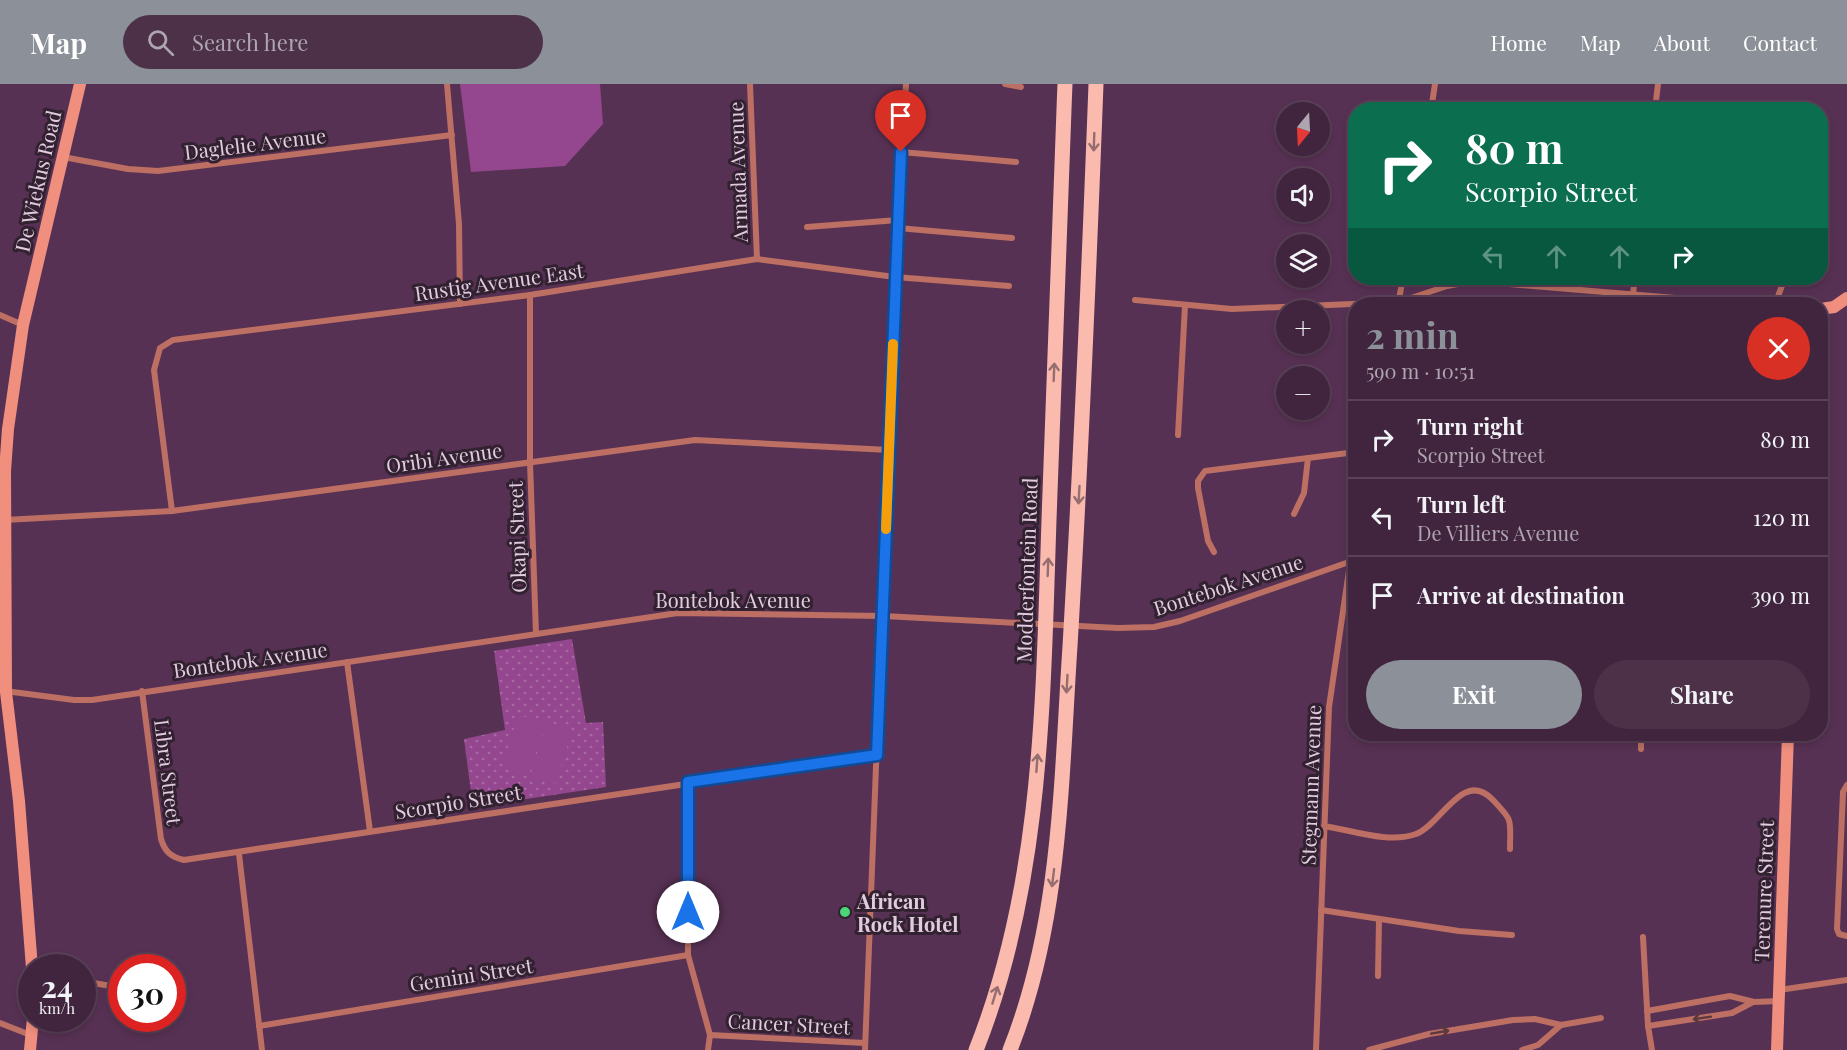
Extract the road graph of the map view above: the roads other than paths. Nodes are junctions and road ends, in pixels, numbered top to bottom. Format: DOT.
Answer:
graph roads {
  1 [pos="80,84"];
  2 [pos="447,84"];
  3 [pos="750,84"];
  4 [pos="906,84"];
  5 [pos="1005,84"];
  6 [pos="1065,84"];
  7 [pos="1096,84"];
  8 [pos="1435,84"];
  9 [pos="1658,84"];
  10 [pos="1021,87"];
  11 [pos="1432,102"];
  12 [pos="1656,102"];
  13 [pos="452,135"];
  14 [pos="901,152"];
  15 [pos="63,157"];
  16 [pos="1016,162"];
  17 [pos="898,220"];
  18 [pos="807,227"];
  19 [pos="898,228"];
  20 [pos="1012,238"];
  21 [pos="757,259"];
  22 [pos="895,277"];
  23 [pos="1450,285"];
  24 [pos="1519,285"];
  25 [pos="1634,285"];
  26 [pos="1009,286"];
  27 [pos="1608,293"];
  28 [pos="1633,294"];
  29 [pos="530,295"];
  30 [pos="1415,297"];
  31 [pos="1607,297"];
  32 [pos="1667,297"];
  33 [pos="1847,298"];
  34 [pos="1136,300"];
  35 [pos="460,304"];
  36 [pos="1348,305"];
  37 [pos="1185,306"];
  38 [pos="1828,308"];
  39 [pos="0,315"];
  40 [pos="23,325"];
  41 [pos="1178,435"];
  42 [pos="889,450"];
  43 [pos="1348,453"];
  44 [pos="1308,458"];
  45 [pos="530,462"];
  46 [pos="172,511"];
  47 [pos="1294,514"];
  48 [pos="4,520"];
  49 [pos="1214,552"];
  50 [pos="1348,562"];
  51 [pos="1348,569"];
  52 [pos="883,616"];
  53 [pos="1046,625"];
  54 [pos="1071,626"];
  55 [pos="536,634"];
  56 [pos="8,650"];
  57 [pos="0,662"];
  58 [pos="346,662"];
  59 [pos="3,691"];
  60 [pos="142,691"];
  61 [pos="1641,741"];
  62 [pos="1788,741"];
  63 [pos="1641,749"];
  64 [pos="877,755"];
  65 [pos="688,782"];
  66 [pos="1847,785"];
  67 [pos="1324,826"];
  68 [pos="370,831"];
  69 [pos="1510,849"];
  70 [pos="239,854"];
  71 [pos="1844,856"];
  72 [pos="1321,910"];
  73 [pos="1379,920"];
  74 [pos="1512,935"];
  75 [pos="1847,936"];
  76 [pos="1642,937"];
  77 [pos="31,954"];
  78 [pos="688,955"];
  79 [pos="1378,976"];
  80 [pos="1847,980"];
  81 [pos="1779,996"];
  82 [pos="1754,1002"];
  83 [pos="1647,1011"];
  84 [pos="1601,1018"];
  85 [pos="0,1023"];
  86 [pos="1561,1025"];
  87 [pos="259,1026"];
  88 [pos="1648,1026"];
  89 [pos="33,1032"];
  90 [pos="710,1035"];
  91 [pos="33,1036"];
  92 [pos="865,1047"];
  93 [pos="30,1050"];
  94 [pos="262,1050"];
  95 [pos="708,1050"];
  96 [pos="976,1050"];
  97 [pos="1010,1050"];
  98 [pos="1316,1050"];
  99 [pos="1369,1050"];
  100 [pos="1522,1050"];
  101 [pos="1653,1050"];
  102 [pos="1777,1050"];
  1 -- 15 [label="street, De Wiekus Road"];
  2 -- 13 [label="street"];
  3 -- 21 [label="street, Armada Avenue"];
  4 -- 14 [label="street"];
  5 -- 10 [label="street"];
  53 -- 6 [label="main road, Modderfontein Road, one-way"];
  7 -- 54 [label="main road, one-way"];
  8 -- 11 [label="street"];
  9 -- 12 [label="street"];
  13 -- 15 [label="street, Daglelie Avenue"];
  13 -- 35 [label="street"];
  14 -- 16 [label="street"];
  14 -- 17 [label="street"];
  15 -- 40 [label="street, De Wiekus Road"];
  17 -- 18 [label="street"];
  17 -- 19 [label="street"];
  19 -- 20 [label="street"];
  19 -- 22 [label="street"];
  21 -- 22 [label="street, Rustig Avenue East"];
  21 -- 29 [label="street, Rustig Avenue East"];
  22 -- 26 [label="street, Rustig Avenue East"];
  22 -- 42 [label="street"];
  23 -- 30 [label="street"];
  24 -- 27 [label="street"];
  25 -- 28 [label="street"];
  27 -- 28 [label="street"];
  27 -- 31 [label="street"];
  28 -- 32 [label="street"];
  29 -- 35 [label="street, Rustig Avenue East"];
  29 -- 45 [label="street, Okapi Street"];
  33 -- 38 [label="street"];
  34 -- 37 [label="street"];
  35 -- 46 [label="street, Rustig Avenue East"];
  36 -- 37 [label="street"];
  37 -- 41 [label="street"];
  39 -- 40 [label="street"];
  40 -- 48 [label="street, De Wiekus Road"];
  42 -- 45 [label="street, Oribi Avenue"];
  42 -- 52 [label="street"];
  43 -- 44 [label="street"];
  44 -- 47 [label="street"];
  44 -- 49 [label="street"];
  45 -- 46 [label="street, Oribi Avenue"];
  45 -- 55 [label="street, Okapi Street"];
  46 -- 48 [label="street, Oribi Avenue"];
  48 -- 56 [label="street, De Wiekus Road"];
  50 -- 54 [label="street, Bontebok Avenue"];
  51 -- 67 [label="street, Stegmann Avenue"];
  52 -- 53 [label="street, Bontebok Avenue"];
  52 -- 55 [label="street, Bontebok Avenue"];
  52 -- 64 [label="street"];
  53 -- 54 [label="street, Bontebok Avenue"];
  96 -- 53 [label="main road, Modderfontein Road, one-way"];
  54 -- 97 [label="main road, one-way"];
  55 -- 58 [label="street, Bontebok Avenue"];
  56 -- 57 [label="street"];
  56 -- 59 [label="street, De Wiekus Road"];
  58 -- 60 [label="street, Bontebok Avenue"];
  58 -- 68 [label="street"];
  59 -- 60 [label="street, Bontebok Avenue"];
  59 -- 77 [label="street, De Wiekus Road"];
  60 -- 70 [label="street, Libra Street"];
  61 -- 63 [label="street"];
  62 -- 81 [label="street, Terenure Street"];
  64 -- 65 [label="street, Scorpio Street"];
  64 -- 92 [label="street"];
  65 -- 68 [label="street, Scorpio Street"];
  65 -- 78 [label="street"];
  66 -- 71 [label="street"];
  67 -- 69 [label="street"];
  67 -- 72 [label="street, Stegmann Avenue"];
  68 -- 70 [label="street, Scorpio Street"];
  70 -- 87 [label="street"];
  71 -- 75 [label="street"];
  72 -- 73 [label="street"];
  72 -- 98 [label="street, Stegmann Avenue"];
  73 -- 74 [label="street"];
  73 -- 79 [label="street"];
  76 -- 83 [label="street"];
  78 -- 87 [label="street, Gemini Street"];
  78 -- 90 [label="street"];
  80 -- 81 [label="street"];
  81 -- 82 [label="street"];
  81 -- 102 [label="street, Terenure Street"];
  82 -- 83 [label="street"];
  82 -- 88 [label="street, one-way"];
  83 -- 88 [label="street"];
  84 -- 86 [label="street"];
  85 -- 91 [label="street"];
  99 -- 86 [label="street, one-way"];
  86 -- 100 [label="street"];
  87 -- 94 [label="street"];
  88 -- 101 [label="street"];
  89 -- 91 [label="street"];
  90 -- 92 [label="street, Cancer Street"];
  90 -- 95 [label="street"];
  91 -- 93 [label="street"];
}
